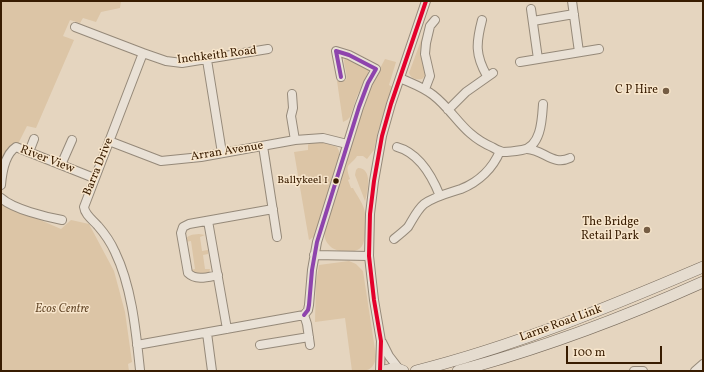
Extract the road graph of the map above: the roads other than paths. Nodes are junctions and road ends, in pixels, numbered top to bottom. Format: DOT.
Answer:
graph roads {
  1 [pos="426,1"];
  2 [pos="572,1"];
  3 [pos="531,9"];
  4 [pos="574,14"];
  5 [pos="435,20"];
  6 [pos="482,20"];
  7 [pos="533,21"];
  8 [pos="75,27"];
  9 [pos="268,49"];
  10 [pos="599,49"];
  11 [pos="579,52"];
  12 [pos="143,53"];
  13 [pos="538,59"];
  14 [pos="207,60"];
  15 [pos="520,62"];
  16 [pos="341,77"];
  17 [pos="400,78"];
  18 [pos="425,89"];
  19 [pos="292,94"];
  20 [pos="543,104"];
  21 [pos="448,110"];
  22 [pos="34,139"];
  23 [pos="72,140"];
  24 [pos="295,140"];
  25 [pos="109,141"];
  26 [pos="347,144"];
  27 [pos="263,146"];
  28 [pos="397,146"];
  29 [pos="527,149"];
  30 [pos="500,151"];
  31 [pos="29,152"];
  32 [pos="222,153"];
  33 [pos="570,158"];
  34 [pos="61,165"];
  35 [pos="94,178"];
  36 [pos="1,185"];
  37 [pos="440,196"];
  38 [pos="1,198"];
  39 [pos="273,209"];
  40 [pos="62,220"];
  41 [pos="208,221"];
  42 [pos="277,237"];
  43 [pos="394,239"];
  44 [pos="314,255"];
  45 [pos="368,256"];
  46 [pos="703,267"];
  47 [pos="218,275"];
  48 [pos="703,282"];
  49 [pos="304,315"];
  50 [pos="227,329"];
  51 [pos="207,333"];
  52 [pos="381,341"];
  53 [pos="137,345"];
  54 [pos="260,345"];
  55 [pos="703,364"];
  56 [pos="140,370"];
  57 [pos="403,370"];
  58 [pos="212,371"];
  59 [pos="380,371"];
  60 [pos="384,371"];
  61 [pos="416,371"];
  62 [pos="458,371"];
  63 [pos="634,371"];
  64 [pos="643,371"];
  65 [pos="695,371"];
  1 -- 17 [label="street"];
  2 -- 4 [label="street"];
  3 -- 7 [label="street"];
  4 -- 7 [label="street"];
  4 -- 11 [label="street"];
  5 -- 18 [label="street"];
  6 -- 21 [label="street"];
  7 -- 13 [label="street"];
  8 -- 12 [label="street"];
  9 -- 14 [label="street, Inchkeith Road"];
  10 -- 11 [label="street"];
  11 -- 13 [label="street"];
  12 -- 14 [label="street, Inchkeith Road"];
  12 -- 25 [label="street, Barra Drive"];
  13 -- 15 [label="street"];
  14 -- 32 [label="street"];
  16 -- 26 [label="street"];
  17 -- 18 [label="street"];
  17 -- 45 [label="street"];
  18 -- 21 [label="street"];
  19 -- 24 [label="street"];
  20 -- 29 [label="street"];
  21 -- 30 [label="street"];
  22 -- 31 [label="street"];
  23 -- 34 [label="street"];
  24 -- 26 [label="street, Arran Avenue"];
  24 -- 27 [label="street, Arran Avenue"];
  25 -- 32 [label="street, Arran Avenue"];
  25 -- 35 [label="street, Barra Drive"];
  26 -- 44 [label="street"];
  27 -- 32 [label="street, Arran Avenue"];
  27 -- 39 [label="street"];
  28 -- 37 [label="street"];
  29 -- 30 [label="street"];
  29 -- 33 [label="street"];
  30 -- 37 [label="street"];
  31 -- 34 [label="street, River View"];
  31 -- 36 [label="street, River View"];
  34 -- 35 [label="street, River View"];
  35 -- 53 [label="street, Barra Drive"];
  37 -- 43 [label="street"];
  38 -- 40 [label="street"];
  39 -- 41 [label="street"];
  39 -- 42 [label="street"];
  41 -- 47 [label="street"];
  41 -- 47 [label="street"];
  44 -- 45 [label="street"];
  44 -- 49 [label="street"];
  45 -- 52 [label="street"];
  46 -- 61 [label="main road, Larne Road Link"];
  47 -- 50 [label="street"];
  48 -- 62 [label="main road, Larne Road Link"];
  49 -- 50 [label="street"];
  49 -- 54 [label="street"];
  50 -- 51 [label="street"];
  51 -- 53 [label="street"];
  51 -- 58 [label="street"];
  52 -- 57 [label="street"];
  52 -- 59 [label="street"];
  53 -- 56 [label="street, Barra Drive"];
  55 -- 65 [label="street"];
  57 -- 60 [label="main road"];
  63 -- 64 [label="street"];
}
